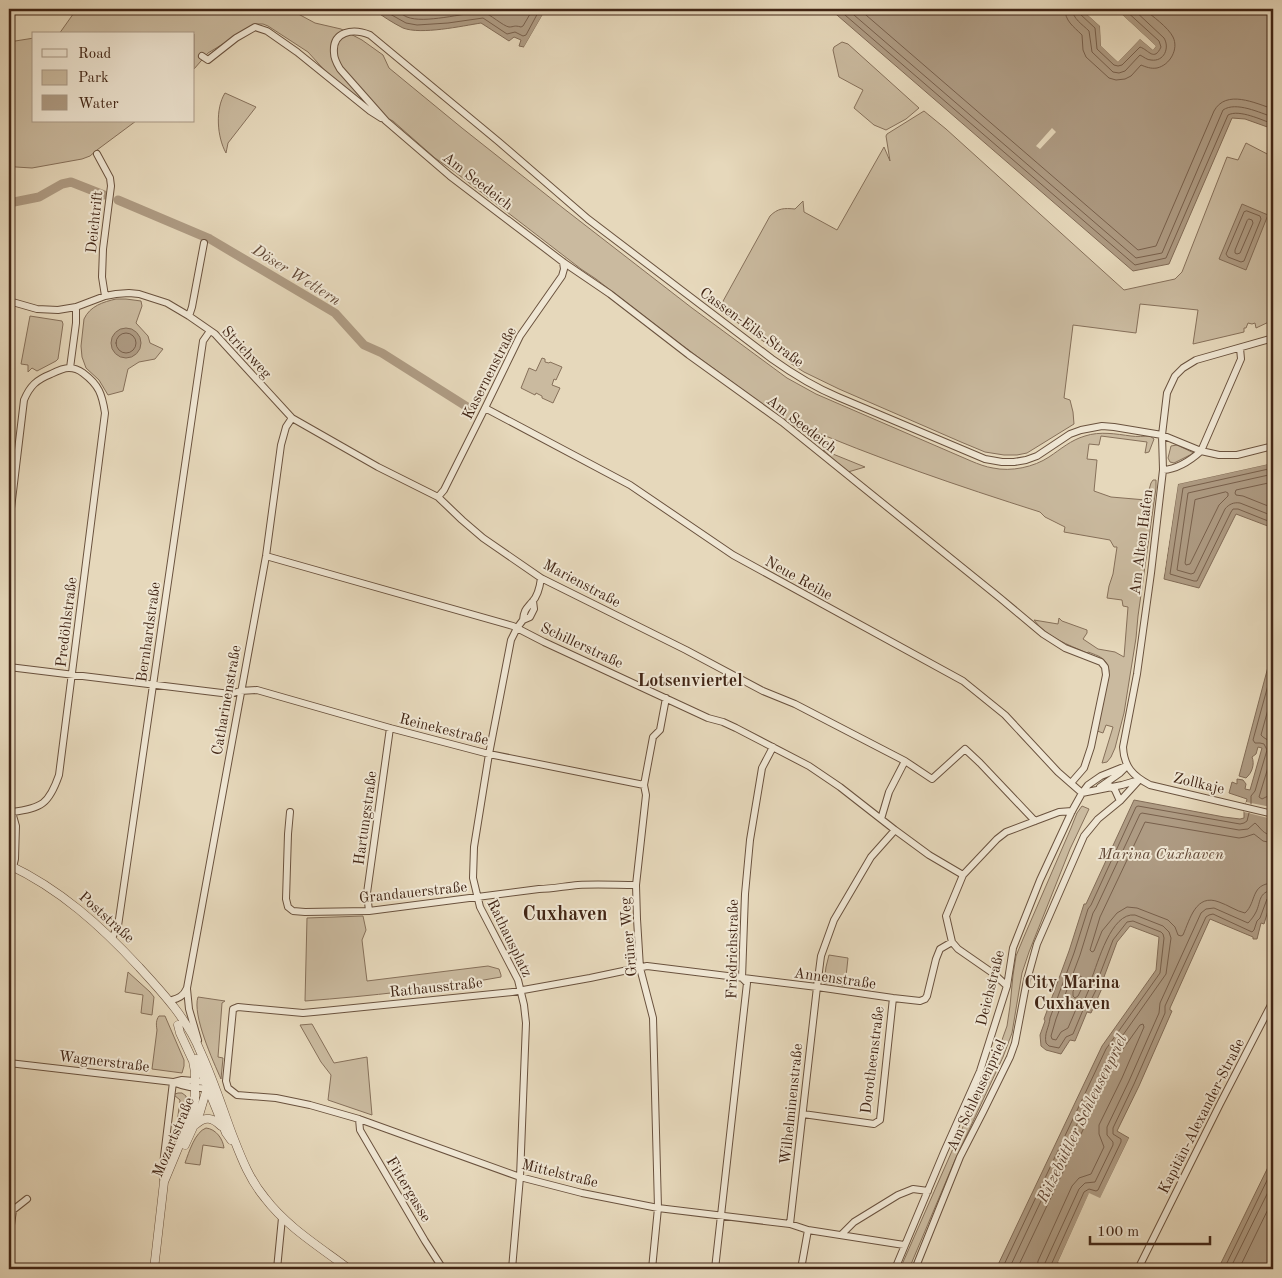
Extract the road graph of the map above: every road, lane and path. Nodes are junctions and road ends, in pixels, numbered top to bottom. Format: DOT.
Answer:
graph roads {
  1 [pos="389,50"];
  2 [pos="202,56"];
  3 [pos="386,121"];
  4 [pos="97,154"];
  5 [pos="204,243"];
  6 [pos="563,262"];
  7 [pos="105,296"];
  8 [pos="9,301"];
  9 [pos="76,307"];
  10 [pos="189,316"];
  11 [pos="210,331"];
  12 [pos="1273,338"];
  13 [pos="1240,348"];
  14 [pos="70,368"];
  15 [pos="269,394"];
  16 [pos="485,408"];
  17 [pos="292,418"];
  18 [pos="1162,435"];
  19 [pos="1273,446"];
  20 [pos="1201,451"];
  21 [pos="1163,470"];
  22 [pos="438,497"];
  23 [pos="9,526"];
  24 [pos="266,556"];
  25 [pos="541,578"];
  26 [pos="517,628"];
  27 [pos="9,667"];
  28 [pos="72,675"];
  29 [pos="153,685"];
  30 [pos="240,691"];
  31 [pos="666,698"];
  32 [pos="390,728"];
  33 [pos="773,747"];
  34 [pos="489,754"];
  35 [pos="905,761"];
  36 [pos="1126,766"];
  37 [pos="1140,780"];
  38 [pos="1071,783"];
  39 [pos="644,785"];
  40 [pos="1110,786"];
  41 [pos="1097,789"];
  42 [pos="1082,793"];
  43 [pos="1120,801"];
  44 [pos="1072,811"];
  45 [pos="10,812"];
  46 [pos="290,812"];
  47 [pos="1271,813"];
  48 [pos="881,819"];
  49 [pos="9,821"];
  50 [pos="1035,821"];
  51 [pos="895,830"];
  52 [pos="11,866"];
  53 [pos="964,875"];
  54 [pos="636,885"];
  55 [pos="477,897"];
  56 [pos="369,910"];
  57 [pos="112,938"];
  58 [pos="952,942"];
  59 [pos="640,968"];
  60 [pos="742,978"];
  61 [pos="1006,986"];
  62 [pos="816,987"];
  63 [pos="187,988"];
  64 [pos="521,990"];
  65 [pos="893,998"];
  66 [pos="1273,1001"];
  67 [pos="171,1004"];
  68 [pos="178,1025"];
  69 [pos="200,1050"];
  70 [pos="9,1063"];
  71 [pos="226,1081"];
  72 [pos="173,1082"];
  73 [pos="195,1084"];
  74 [pos="209,1086"];
  75 [pos="803,1114"];
  76 [pos="359,1119"];
  77 [pos="193,1126"];
  78 [pos="226,1133"];
  79 [pos="239,1152"];
  80 [pos="520,1177"];
  81 [pos="164,1182"];
  82 [pos="928,1191"];
  83 [pos="163,1198"];
  84 [pos="27,1199"];
  85 [pos="658,1208"];
  86 [pos="721,1215"];
  87 [pos="282,1218"];
  88 [pos="790,1224"];
  89 [pos="808,1230"];
  90 [pos="841,1235"];
  91 [pos="9,1240"];
  92 [pos="904,1246"];
  93 [pos="154,1269"];
  94 [pos="276,1269"];
  95 [pos="349,1269"];
  96 [pos="443,1269"];
  97 [pos="512,1269"];
  98 [pos="652,1269"];
  99 [pos="715,1269"];
  100 [pos="801,1269"];
  101 [pos="894,1269"];
  102 [pos="915,1269"];
  103 [pos="1138,1269"];
  1 -- 3 [label="street, Am Seedeich"];
  1 -- 18 [label="street, Cassen-Eils-Straße"];
  2 -- 3 [label="street, Am Seedeich"];
  3 -- 6 [label="street, Am Seedeich"];
  4 -- 7 [label="street, Deichtrift"];
  5 -- 10 [label="street"];
  6 -- 16 [label="street, Kasernenstraße"];
  6 -- 38 [label="street, Am Seedeich"];
  7 -- 9 [label="street, Strichweg"];
  7 -- 10 [label="street, Strichweg"];
  8 -- 9 [label="street, Strichweg"];
  9 -- 14 [label="street"];
  10 -- 11 [label="street, Strichweg"];
  11 -- 15 [label="street, Strichweg"];
  11 -- 29 [label="street, Bernhardstraße"];
  12 -- 13 [label="street, Am Alten Hafen"];
  13 -- 18 [label="street, Am Alten Hafen"];
  13 -- 20 [label="street"];
  14 -- 23 [label="street"];
  14 -- 28 [label="street, Predöhlstraße"];
  15 -- 17 [label="street, Marienstraße"];
  16 -- 22 [label="street, Kasernenstraße"];
  16 -- 38 [label="street, Neue Reihe"];
  17 -- 22 [label="street, Marienstraße"];
  17 -- 24 [label="street, Catharinenstraße"];
  18 -- 20 [label="street"];
  18 -- 21 [label="street, Am Alten Hafen"];
  19 -- 20 [label="street"];
  20 -- 21 [label="street"];
  21 -- 36 [label="street, Am Alten Hafen"];
  22 -- 25 [label="street, Marienstraße"];
  24 -- 26 [label="street, Schillerstraße"];
  24 -- 30 [label="street, Catharinenstraße"];
  25 -- 26 [label="street, Rathausplatz"];
  25 -- 35 [label="street, Marienstraße"];
  26 -- 31 [label="street, Schillerstraße"];
  26 -- 34 [label="street, Rathausplatz"];
  27 -- 28 [label="street, Reinekestraße"];
  28 -- 29 [label="street, Reinekestraße"];
  28 -- 45 [label="street, Predöhlstraße"];
  29 -- 30 [label="street, Reinekestraße"];
  29 -- 57 [label="street, Bernhardstraße"];
  30 -- 32 [label="street, Reinekestraße"];
  30 -- 63 [label="street, Catharinenstraße"];
  31 -- 33 [label="street, Schillerstraße"];
  31 -- 39 [label="street, Grüner Weg"];
  32 -- 34 [label="street, Reinekestraße"];
  32 -- 56 [label="street, Hartungstraße"];
  33 -- 48 [label="street, Schillerstraße"];
  33 -- 60 [label="street, Friedrichstraße"];
  34 -- 39 [label="street, Reinekestraße"];
  34 -- 55 [label="street, Rathausplatz"];
  35 -- 48 [label="street"];
  35 -- 50 [label="street, Marienstraße"];
  36 -- 37 [label="street, Zollkaje"];
  36 -- 41 [label="street"];
  36 -- 42 [label="street, Deichstraße"];
  37 -- 40 [label="street"];
  37 -- 43 [label="street, Am Schleusenpriel"];
  37 -- 47 [label="street, Zollkaje"];
  38 -- 42 [label="street, Neue Reihe"];
  39 -- 54 [label="street, Grüner Weg"];
  40 -- 41 [label="street"];
  40 -- 43 [label="street"];
  41 -- 42 [label="street"];
  42 -- 44 [label="street, Deichstraße"];
  43 -- 102 [label="street, Am Schleusenpriel"];
  44 -- 50 [label="street"];
  44 -- 61 [label="street, Deichstraße"];
  45 -- 49 [label="street"];
  45 -- 52 [label="street"];
  46 -- 56 [label="street, Grandauerstraße"];
  48 -- 51 [label="street, Schillerstraße"];
  50 -- 53 [label="street"];
  51 -- 53 [label="street, Schillerstraße"];
  51 -- 62 [label="street, Wilhelminenstraße"];
  52 -- 57 [label="street, Poststraße"];
  53 -- 58 [label="street"];
  54 -- 55 [label="street, Grandauerstraße"];
  54 -- 59 [label="street, Grüner Weg"];
  55 -- 56 [label="street, Grandauerstraße"];
  55 -- 64 [label="street, Rathausplatz"];
  57 -- 67 [label="street, Poststraße"];
  58 -- 61 [label="street"];
  58 -- 65 [label="street, Annenstraße"];
  59 -- 60 [label="street, Annenstraße"];
  59 -- 64 [label="street, Rathausstraße"];
  59 -- 85 [label="street, Grüner Weg"];
  60 -- 62 [label="street, Annenstraße"];
  60 -- 86 [label="street, Friedrichstraße"];
  61 -- 82 [label="street, Deichstraße"];
  62 -- 65 [label="street, Annenstraße"];
  62 -- 75 [label="street, Wilhelminenstraße"];
  63 -- 67 [label="street"];
  63 -- 69 [label="street, Catharinenstraße"];
  64 -- 71 [label="street, Rathausstraße"];
  64 -- 80 [label="street, Rathausplatz"];
  65 -- 75 [label="street, Dorotheenstraße"];
  66 -- 103 [label="street, Kapitän-Alexander-Straße"];
  67 -- 68 [label="street, Poststraße"];
  67 -- 69 [label="street, Poststraße"];
  68 -- 73 [label="street, Mozartstraße"];
  68 -- 74 [label="street, Poststraße"];
  69 -- 74 [label="street, Poststraße"];
  70 -- 72 [label="street, Wagnerstraße"];
  71 -- 76 [label="street, Mittelstraße"];
  72 -- 73 [label="street, Wagnerstraße"];
  72 -- 81 [label="street, Mozartstraße"];
  73 -- 74 [label="street, Wagnerstraße"];
  73 -- 81 [label="street, Mozartstraße"];
  74 -- 77 [label="street, Mozartstraße"];
  74 -- 78 [label="street, Poststraße"];
  74 -- 79 [label="street, Poststraße"];
  75 -- 88 [label="street, Wilhelminenstraße"];
  76 -- 80 [label="street, Mittelstraße"];
  76 -- 96 [label="street, Fittergasse"];
  77 -- 78 [label="street"];
  77 -- 83 [label="street, Mozartstraße"];
  78 -- 79 [label="street, Poststraße"];
  79 -- 87 [label="street, Poststraße"];
  80 -- 85 [label="street, Mittelstraße"];
  80 -- 97 [label="street, Rathausplatz"];
  81 -- 83 [label="street, Mozartstraße"];
  82 -- 90 [label="street"];
  82 -- 92 [label="street, Deichstraße"];
  83 -- 93 [label="street, Mozartstraße"];
  84 -- 91 [label="street"];
  85 -- 86 [label="street, Mittelstraße"];
  85 -- 98 [label="street, Grüner Weg"];
  86 -- 88 [label="street, Mittelstraße"];
  86 -- 99 [label="street"];
  87 -- 94 [label="street"];
  87 -- 95 [label="street, Poststraße"];
  88 -- 89 [label="street, Mittelstraße"];
  89 -- 90 [label="street, Mittelstraße"];
  89 -- 100 [label="street"];
  90 -- 92 [label="street, Mittelstraße"];
  92 -- 101 [label="street, Deichstraße"];
}
